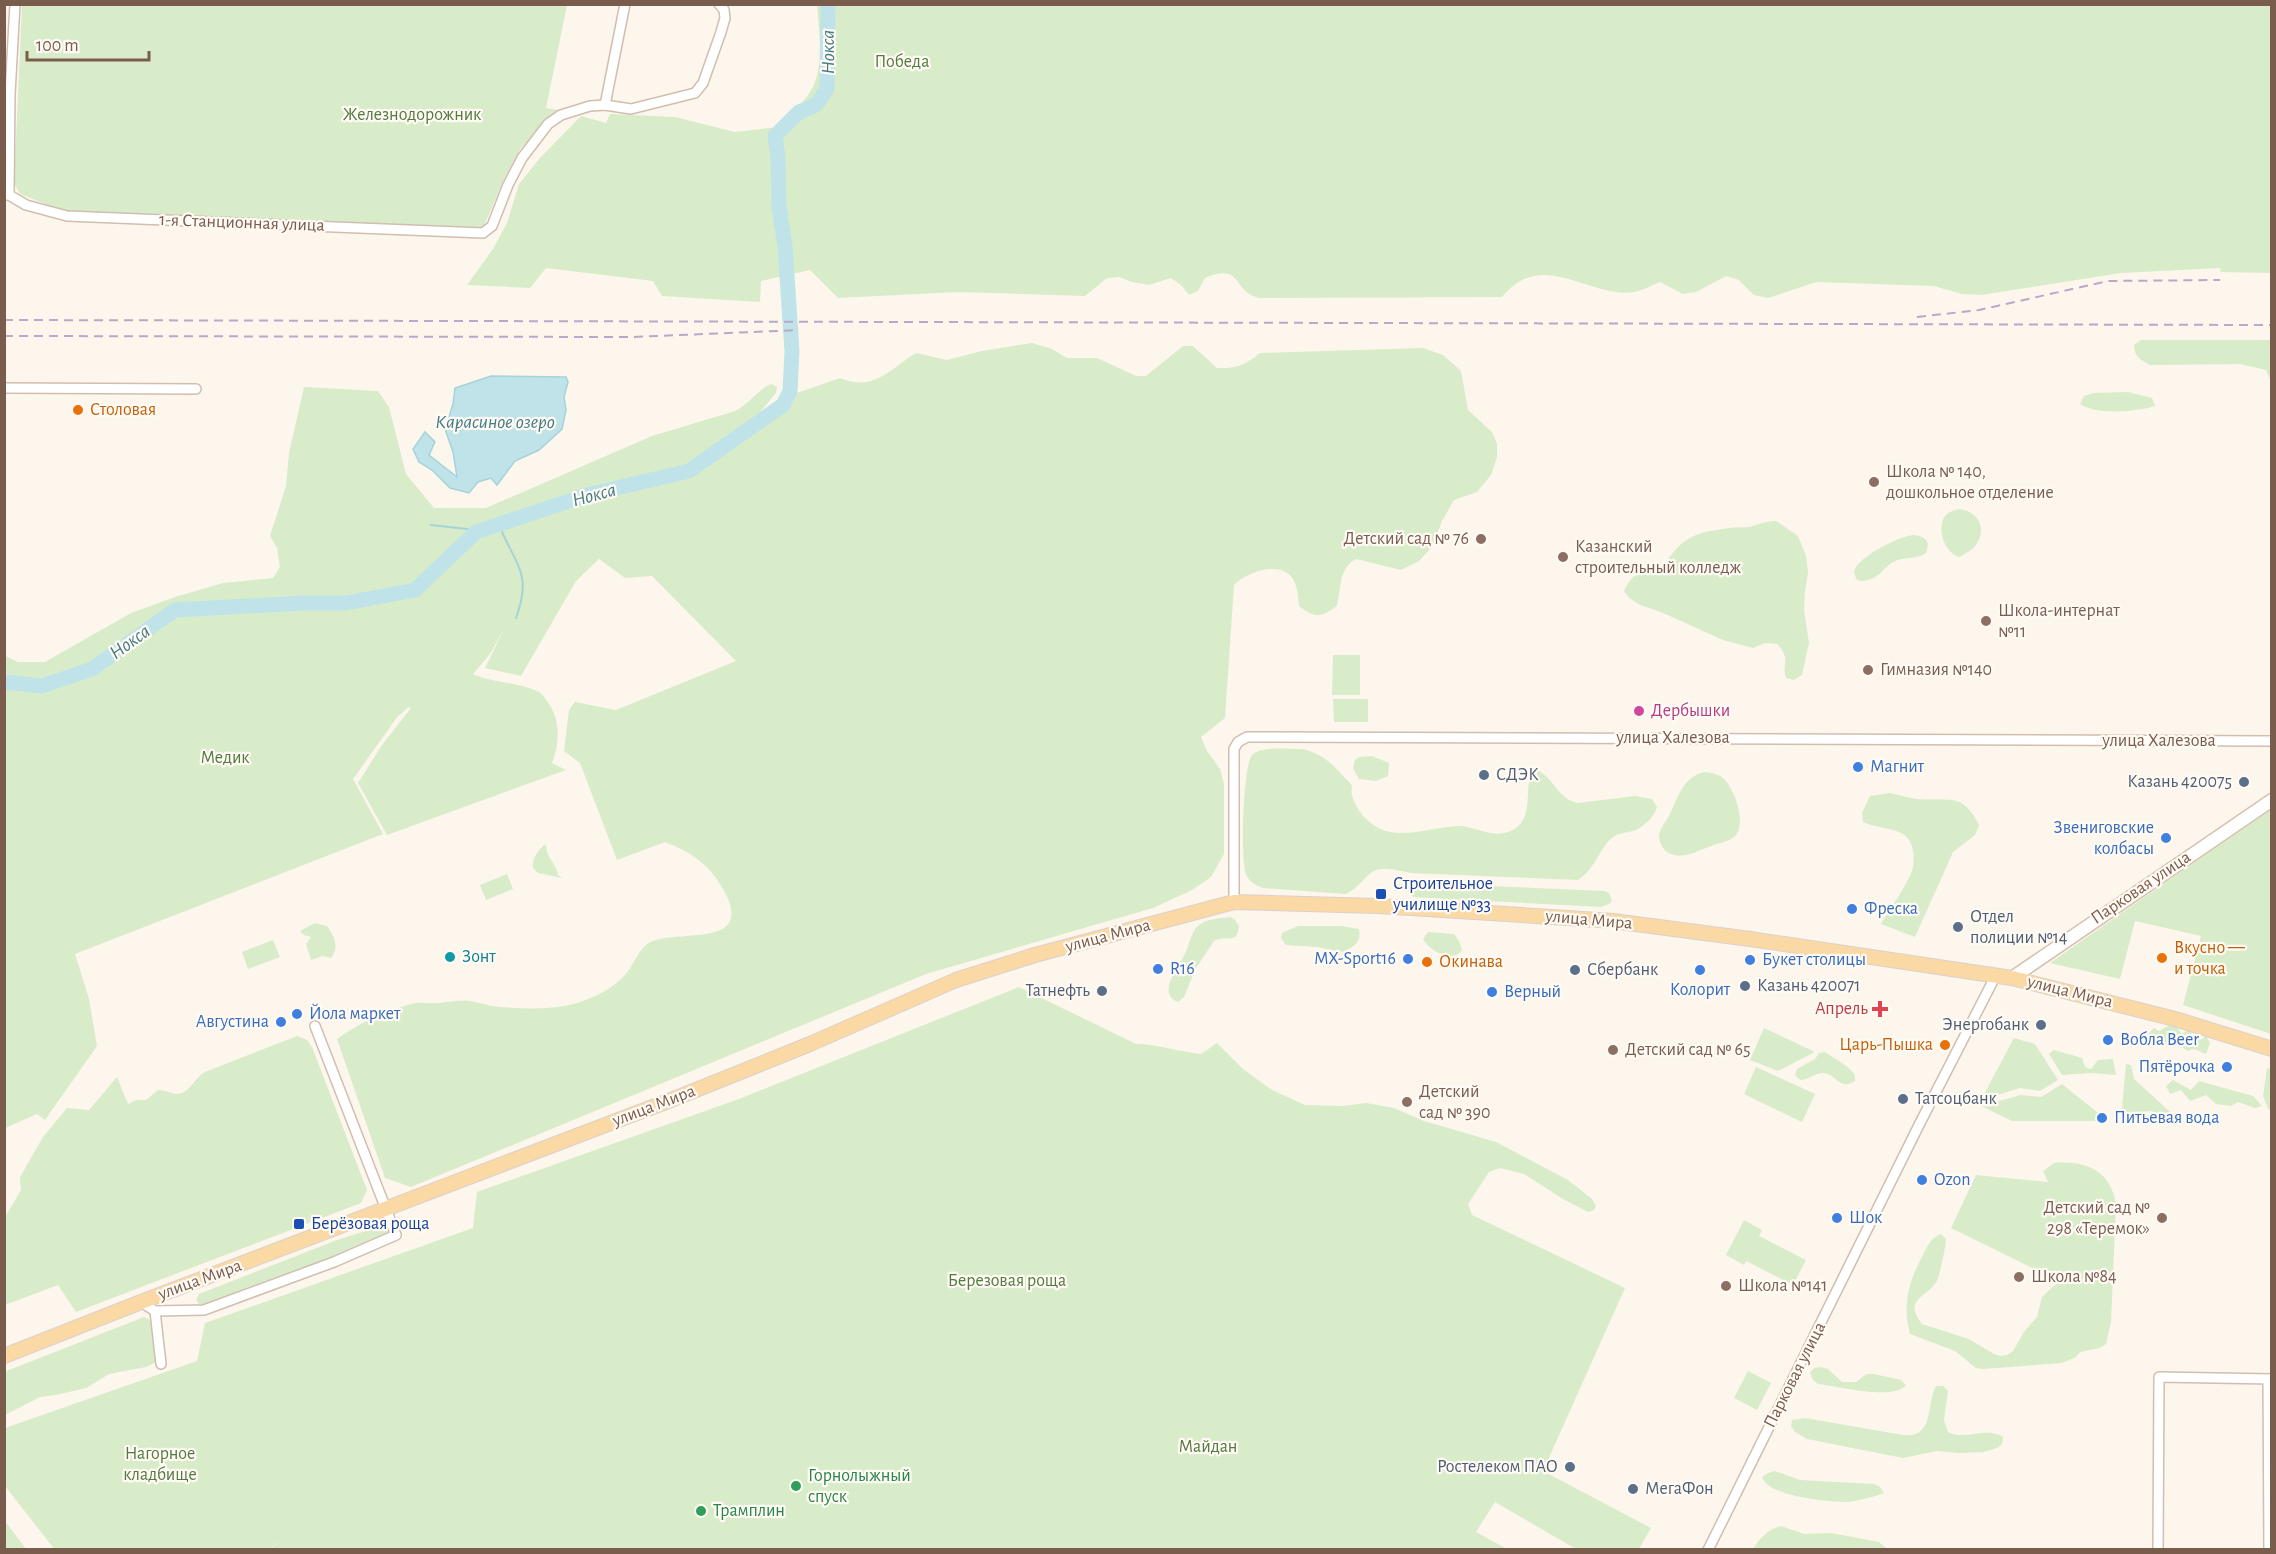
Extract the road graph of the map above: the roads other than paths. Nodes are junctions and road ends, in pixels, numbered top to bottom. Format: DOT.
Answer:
graph roads {
  1 [pos="15,4"];
  2 [pos="625,4"];
  3 [pos="719,4"];
  4 [pos="4,17"];
  5 [pos="15,17"];
  6 [pos="7,94"];
  7 [pos="605,105"];
  8 [pos="7,195"];
  9 [pos="4,388"];
  10 [pos="196,389"];
  11 [pos="2271,741"];
  12 [pos="2271,800"];
  13 [pos="1234,902"];
  14 [pos="1996,975"];
  15 [pos="2012,978"];
  16 [pos="315,1026"];
  17 [pos="2271,1049"];
  18 [pos="386,1208"];
  19 [pos="141,1302"];
  20 [pos="155,1311"];
  21 [pos="4,1356"];
  22 [pos="161,1364"];
  23 [pos="2270,1379"];
  24 [pos="1708,1550"];
  25 [pos="2158,1550"];
  26 [pos="2269,1550"];
  1 -- 5 [label="street"];
  2 -- 7 [label="street"];
  3 -- 7 [label="street"];
  4 -- 5 [label="street"];
  5 -- 6 [label="street"];
  6 -- 8 [label="street"];
  7 -- 8 [label="street, 1-я Станционная улица"];
  9 -- 10 [label="street"];
  11 -- 13 [label="street, улица Халезова"];
  12 -- 15 [label="street, Парковая улица"];
  13 -- 14 [label="main road, улица Мира"];
  13 -- 18 [label="main road, улица Мира"];
  14 -- 15 [label="main road, улица Мира"];
  14 -- 24 [label="street, Парковая улица"];
  15 -- 17 [label="main road, улица Мира"];
  16 -- 18 [label="street"];
  18 -- 19 [label="main road, улица Мира"];
  18 -- 20 [label="street"];
  19 -- 20 [label="street"];
  19 -- 21 [label="main road, улица Мира"];
  20 -- 22 [label="street"];
  23 -- 25 [label="street"];
  23 -- 26 [label="street"];
}
